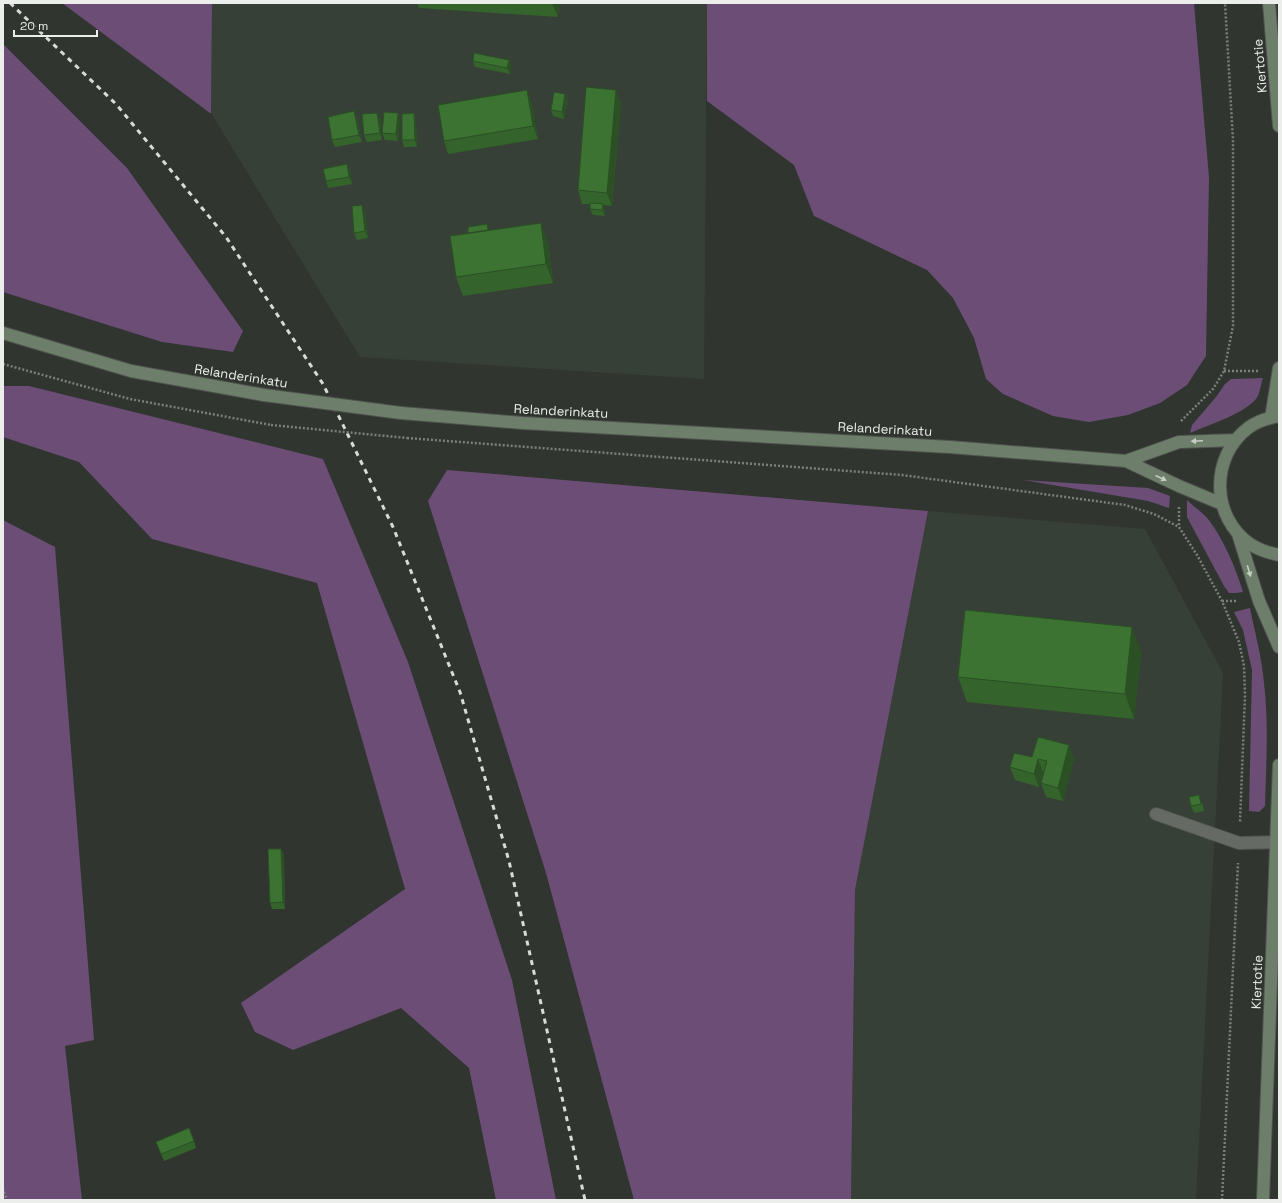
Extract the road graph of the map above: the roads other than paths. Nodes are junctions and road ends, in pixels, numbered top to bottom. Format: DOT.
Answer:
graph roads {
  1 [pos="1269,3"];
  2 [pos="1279,126"];
  3 [pos="3,333"];
  4 [pos="1279,369"];
  5 [pos="1275,416"];
  6 [pos="1236,440"];
  7 [pos="1126,461"];
  8 [pos="1222,504"];
  9 [pos="1238,534"];
  10 [pos="1279,555"];
  11 [pos="1279,647"];
  12 [pos="1279,765"];
  13 [pos="1156,814"];
  14 [pos="1277,842"];
  15 [pos="1263,1200"];
  1 -- 2 [label="main road, Kiertotie"];
  3 -- 7 [label="main road, Relanderinkatu, bridge"];
  4 -- 5 [label="main road"];
  5 -- 6 [label="main road"];
  6 -- 7 [label="main road, Relanderinkatu, one-way"];
  6 -- 8 [label="main road"];
  7 -- 8 [label="main road, Relanderinkatu, one-way"];
  8 -- 9 [label="main road"];
  9 -- 10 [label="main road"];
  9 -- 11 [label="main road, one-way"];
  12 -- 14 [label="main road, Kiertotie"];
  13 -- 14 [label="lane"];
  14 -- 15 [label="main road, Kiertotie"];
}
